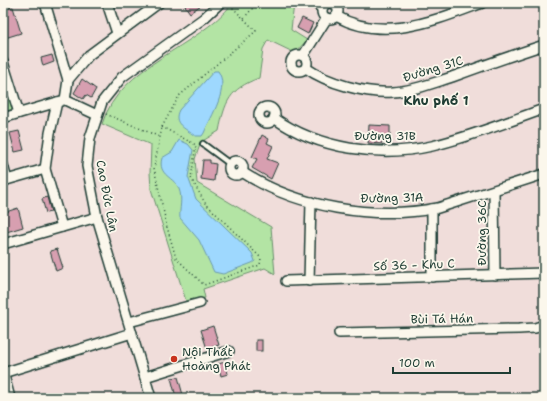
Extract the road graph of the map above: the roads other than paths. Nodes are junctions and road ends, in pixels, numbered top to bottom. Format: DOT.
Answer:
graph roads {
  1 [pos="45,3"];
  2 [pos="107,3"];
  3 [pos="159,3"];
  4 [pos="220,3"];
  5 [pos="312,3"];
  6 [pos="482,3"];
  7 [pos="335,4"];
  8 [pos="325,14"];
  9 [pos="336,16"];
  10 [pos="117,33"];
  11 [pos="544,45"];
  12 [pos="303,56"];
  13 [pos="3,62"];
  14 [pos="306,68"];
  15 [pos="68,80"];
  16 [pos="61,101"];
  17 [pos="544,109"];
  18 [pos="97,112"];
  19 [pos="19,113"];
  20 [pos="3,118"];
  21 [pos="274,118"];
  22 [pos="203,144"];
  23 [pos="230,164"];
  24 [pos="3,165"];
  25 [pos="45,169"];
  26 [pos="544,174"];
  27 [pos="5,181"];
  28 [pos="494,191"];
  29 [pos="311,202"];
  30 [pos="432,209"];
  31 [pos="97,217"];
  32 [pos="62,227"];
  33 [pos="3,244"];
  34 [pos="544,273"];
  35 [pos="495,275"];
  36 [pos="432,277"];
  37 [pos="286,281"];
  38 [pos="308,281"];
  39 [pos="200,303"];
  40 [pos="129,322"];
  41 [pos="544,325"];
  42 [pos="132,333"];
  43 [pos="339,333"];
  44 [pos="229,351"];
  45 [pos="3,373"];
  46 [pos="145,377"];
  47 [pos="10,398"];
  48 [pos="151,398"];
  1 -- 15 [label="street"];
  2 -- 10 [label="street"];
  3 -- 10 [label="street"];
  4 -- 18 [label="street, Cao Đức Lân"];
  5 -- 8 [label="lane"];
  6 -- 9 [label="street"];
  7 -- 8 [label="street"];
  7 -- 9 [label="street"];
  8 -- 9 [label="street"];
  8 -- 12 [label="street"];
  10 -- 15 [label="street"];
  11 -- 14 [label="street, Đường 31C"];
  12 -- 14 [label="street"];
  12 -- 14 [label="street"];
  13 -- 19 [label="street"];
  15 -- 16 [label="street"];
  16 -- 18 [label="street"];
  16 -- 19 [label="street"];
  16 -- 25 [label="street"];
  17 -- 21 [label="street, Đường 31B"];
  18 -- 31 [label="street, Cao Đức Lân"];
  19 -- 20 [label="street"];
  22 -- 23 [label="lane"];
  23 -- 29 [label="street, Đường 31A"];
  24 -- 27 [label="street"];
  25 -- 27 [label="street"];
  25 -- 32 [label="street"];
  26 -- 28 [label="street, Đường 31A"];
  28 -- 30 [label="street, Đường 31A"];
  28 -- 35 [label="street, Đường 36C"];
  29 -- 30 [label="street, Đường 31A"];
  29 -- 38 [label="street"];
  30 -- 36 [label="street"];
  31 -- 32 [label="street"];
  31 -- 40 [label="street, Cao Đức Lân"];
  32 -- 33 [label="street"];
  34 -- 35 [label="street, Số 36 - Khu C"];
  35 -- 36 [label="street, Số 36 - Khu C"];
  36 -- 38 [label="street, Số 36 - Khu C"];
  37 -- 38 [label="street, Số 36 - Khu C"];
  39 -- 40 [label="street"];
  40 -- 42 [label="street, Cao Đức Lân"];
  41 -- 43 [label="street, Bùi Tá Hán"];
  42 -- 45 [label="street"];
  42 -- 46 [label="street, Cao Đức Lân"];
  44 -- 46 [label="street"];
  45 -- 47 [label="street"];
  46 -- 48 [label="street, Cao Đức Lân"];
}
